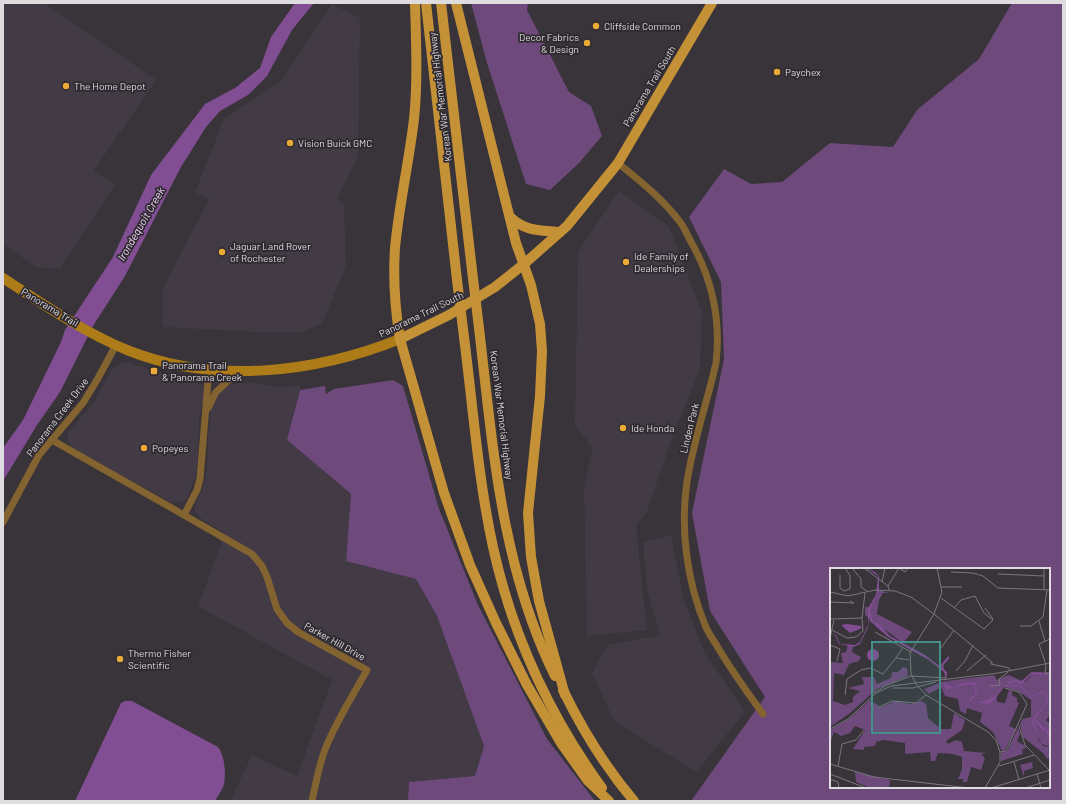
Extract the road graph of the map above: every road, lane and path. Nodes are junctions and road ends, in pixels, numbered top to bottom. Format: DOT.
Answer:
graph roads {
  1 [pos="415,3"];
  2 [pos="426,3"];
  3 [pos="441,3"];
  4 [pos="456,3"];
  5 [pos="712,3"];
  6 [pos="618,164"];
  7 [pos="509,216"];
  8 [pos="560,232"];
  9 [pos="524,264"];
  10 [pos="3,278"];
  11 [pos="97,335"];
  12 [pos="400,339"];
  13 [pos="116,345"];
  14 [pos="209,369"];
  15 [pos="238,371"];
  16 [pos="206,412"];
  17 [pos="52,440"];
  18 [pos="184,515"];
  19 [pos="3,522"];
  20 [pos="565,695"];
  21 [pos="763,714"];
  22 [pos="312,801"];
  23 [pos="610,801"];
  24 [pos="634,801"];
  1 -- 12 [label="main road"];
  2 -- 23 [label="main road, Korean War Memorial Highway, bridge"];
  3 -- 20 [label="main road, Korean War Memorial Highway, bridge"];
  4 -- 7 [label="main road"];
  5 -- 6 [label="main road, Panorama Trail South"];
  6 -- 8 [label="main road, Panorama Trail South"];
  6 -- 21 [label="street, Linden Park"];
  7 -- 8 [label="main road"];
  7 -- 9 [label="main road"];
  8 -- 9 [label="main road, Panorama Trail South"];
  9 -- 12 [label="main road, Panorama Trail South"];
  9 -- 20 [label="main road"];
  10 -- 11 [label="main road, Panorama Trail"];
  11 -- 13 [label="main road, Panorama Trail South"];
  12 -- 15 [label="main road, Panorama Trail South"];
  12 -- 23 [label="main road"];
  13 -- 14 [label="main road, Panorama Trail South"];
  13 -- 17 [label="street, Panorama Creek Drive"];
  14 -- 15 [label="main road, Panorama Trail South"];
  14 -- 16 [label="street"];
  15 -- 16 [label="street"];
  16 -- 18 [label="street"];
  17 -- 18 [label="street, Parker Hill Drive"];
  17 -- 19 [label="street, Panorama Creek Drive"];
  18 -- 22 [label="street, Parker Hill Drive"];
  20 -- 24 [label="main road, Korean War Memorial Highway"];
}
